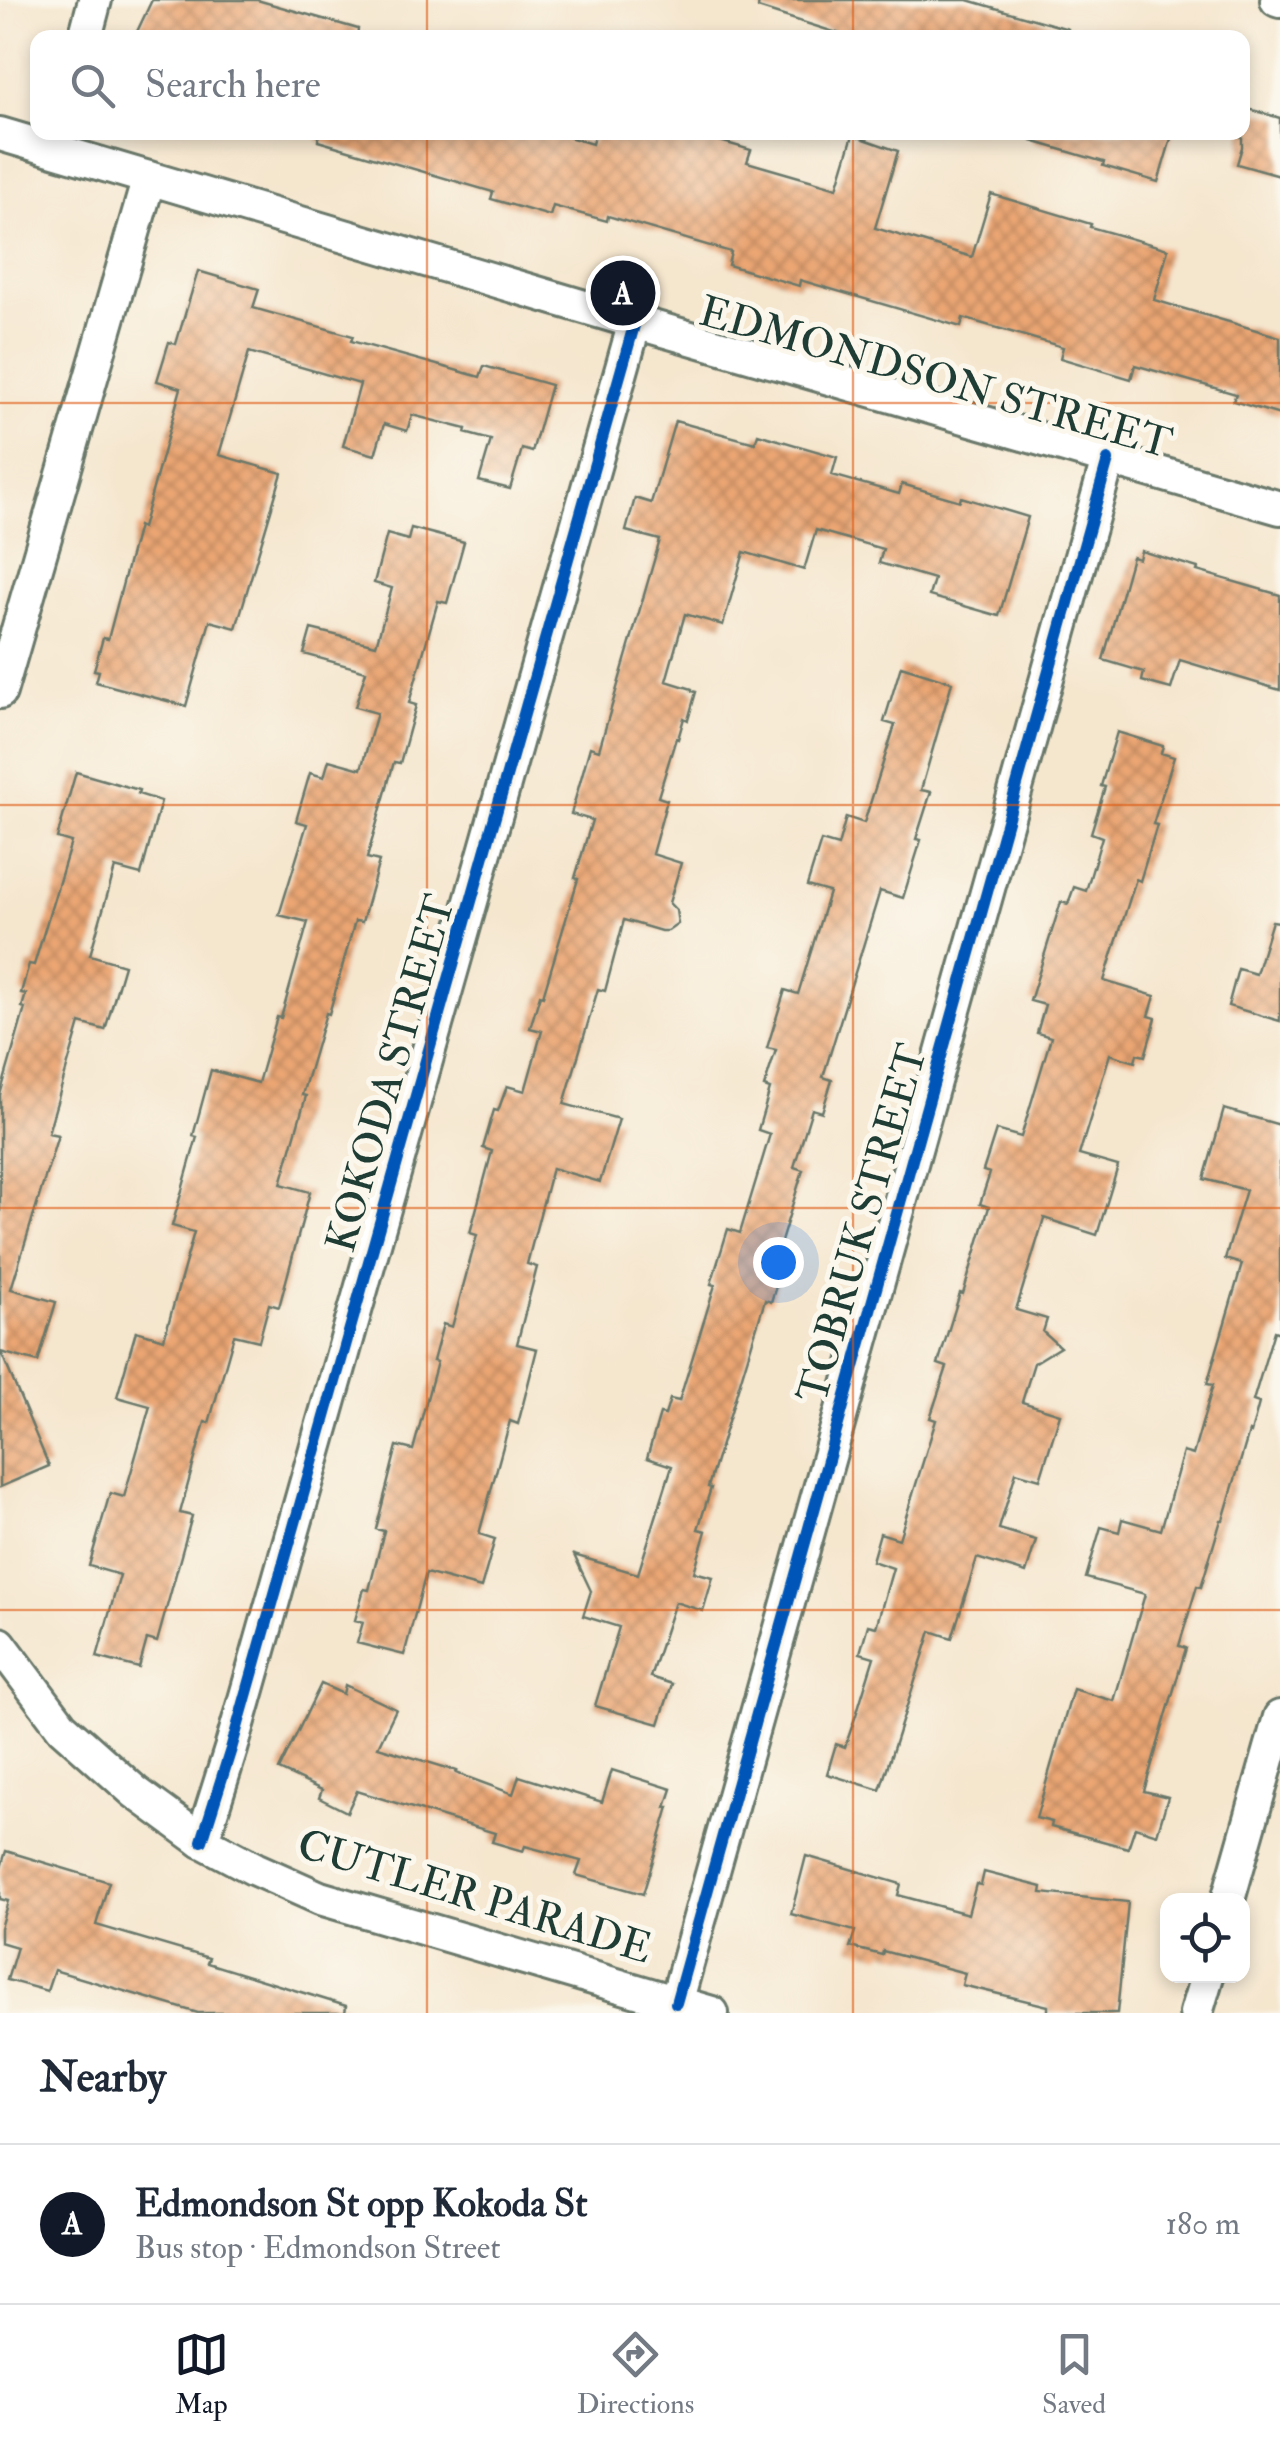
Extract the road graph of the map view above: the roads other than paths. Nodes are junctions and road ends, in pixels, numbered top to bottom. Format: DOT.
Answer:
graph roads {
  1 [pos="96,0"];
  2 [pos="87,30"];
  3 [pos="0,134"];
  4 [pos="30,138"];
  5 [pos="56,141"];
  6 [pos="149,178"];
  7 [pos="635,322"];
  8 [pos="1108,460"];
  9 [pos="1280,508"];
  10 [pos="14,591"];
  11 [pos="0,692"];
  12 [pos="0,1644"];
  13 [pos="1280,1718"];
  14 [pos="202,1841"];
  15 [pos="1230,1893"];
  16 [pos="1204,1983"];
  17 [pos="676,2003"];
  18 [pos="712,2013"];
  19 [pos="1196,2013"];
  1 -- 2 [label="street"];
  3 -- 4 [label="street, EDMONDSON STREET"];
  5 -- 6 [label="street, EDMONDSON STREET"];
  6 -- 7 [label="street, EDMONDSON STREET"];
  6 -- 10 [label="street"];
  7 -- 8 [label="street, EDMONDSON STREET"];
  7 -- 14 [label="street, KOKODA STREET"];
  8 -- 9 [label="street, EDMONDSON STREET"];
  8 -- 17 [label="street, TOBRUK STREET"];
  10 -- 11 [label="street"];
  12 -- 14 [label="street, CUTLER PARADE"];
  13 -- 15 [label="street"];
  14 -- 17 [label="street, CUTLER PARADE"];
  16 -- 19 [label="street"];
  17 -- 18 [label="street, CUTLER PARADE"];
}
